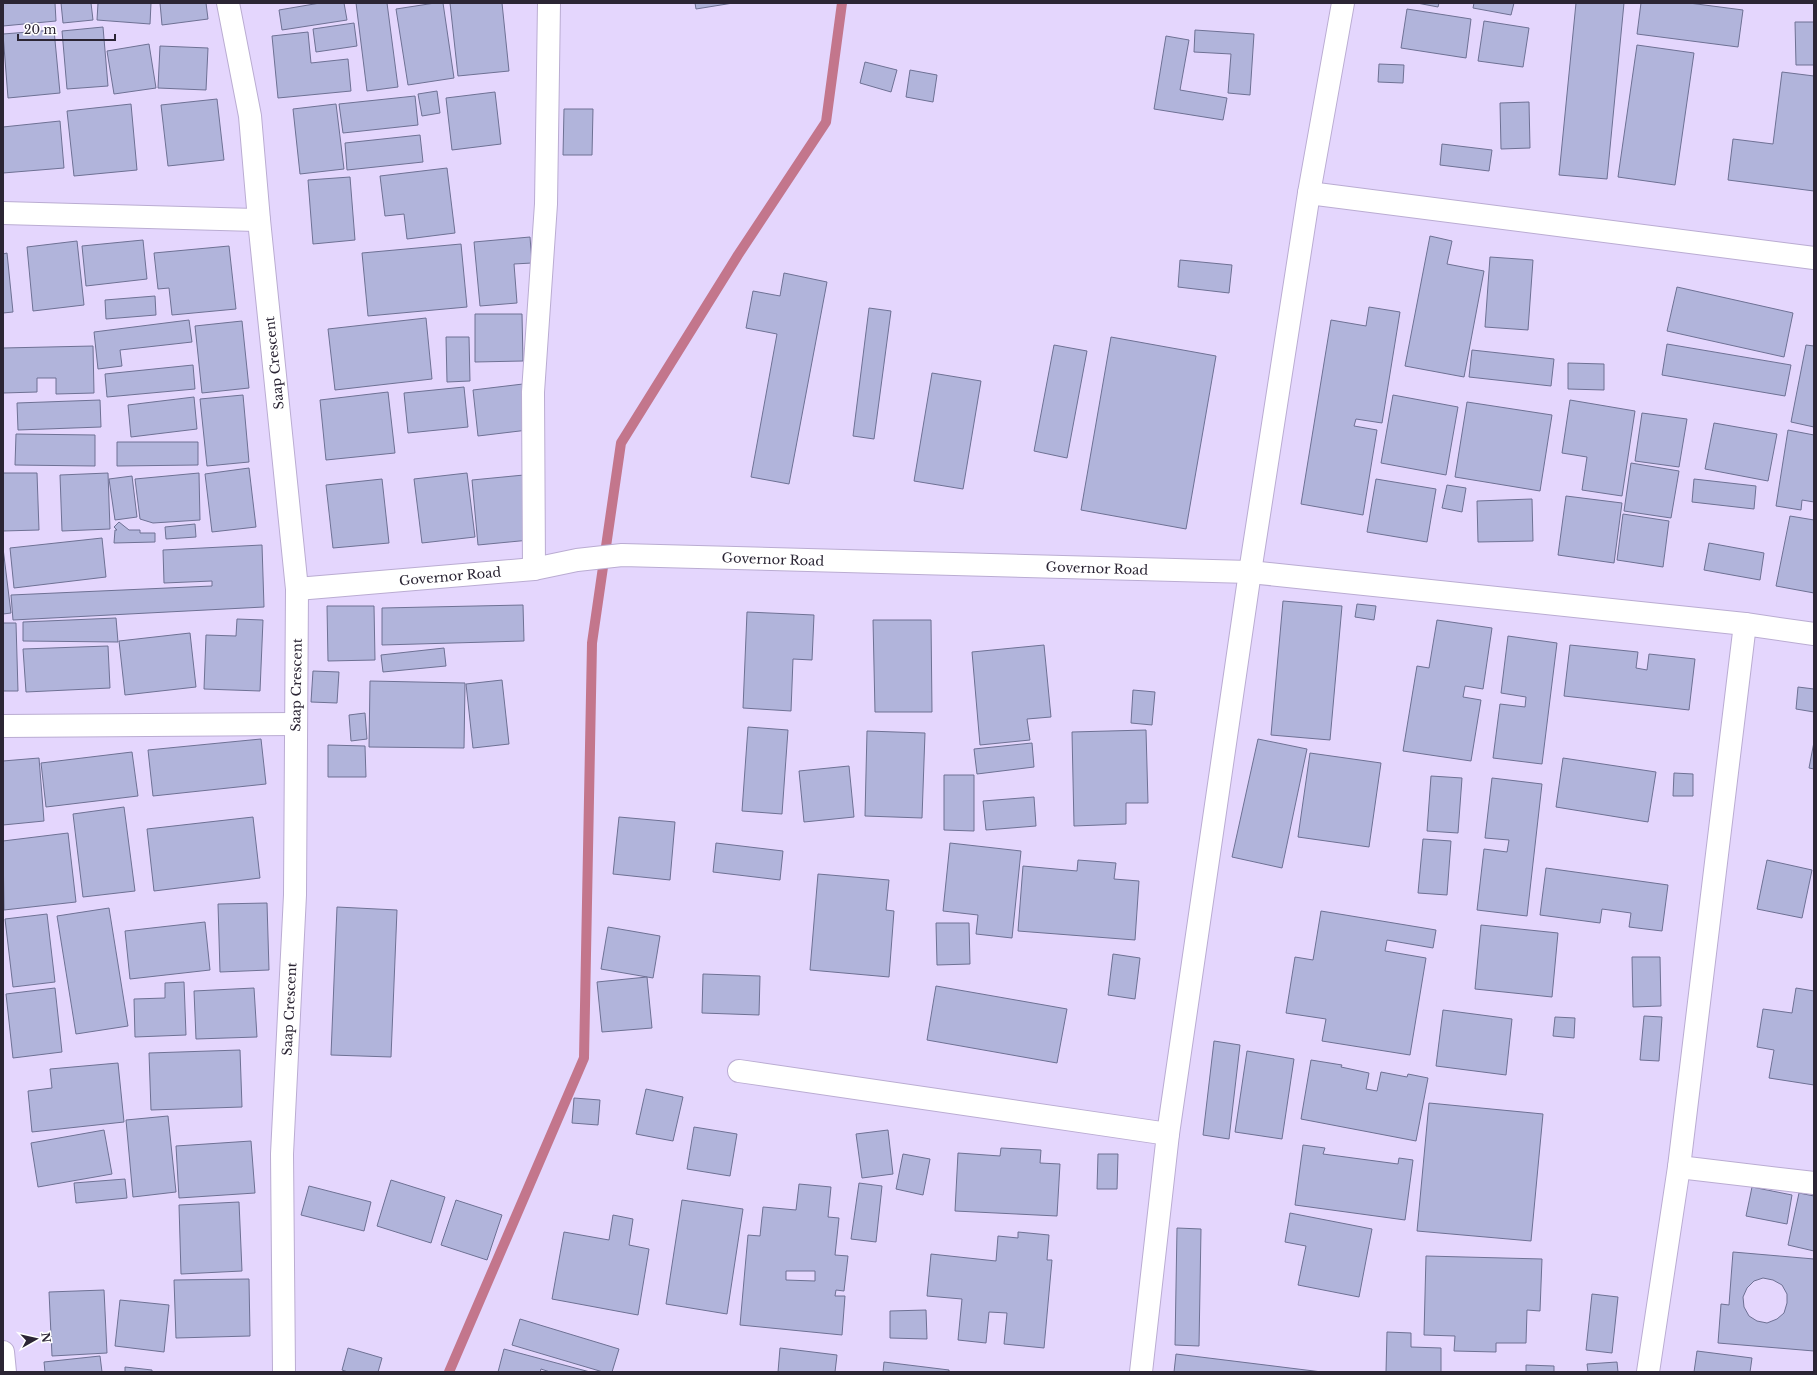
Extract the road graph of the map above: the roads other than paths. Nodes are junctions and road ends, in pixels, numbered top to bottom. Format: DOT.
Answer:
graph roads {
  1 [pos="228,3"];
  2 [pos="549,3"];
  3 [pos="1342,3"];
  4 [pos="1309,193"];
  5 [pos="3,213"];
  6 [pos="259,220"];
  7 [pos="1814,258"];
  8 [pos="534,569"];
  9 [pos="1250,572"];
  10 [pos="297,589"];
  11 [pos="1745,624"];
  12 [pos="1814,634"];
  13 [pos="296,724"];
  14 [pos="3,726"];
  15 [pos="739,1071"];
  16 [pos="1168,1134"];
  17 [pos="1679,1167"];
  18 [pos="1814,1183"];
  19 [pos="3,1352"];
  20 [pos="4,1372"];
  21 [pos="284,1372"];
  22 [pos="1141,1372"];
  23 [pos="1648,1372"];
  1 -- 6 [label="street, Saap Crescent"];
  2 -- 8 [label="street"];
  3 -- 4 [label="street"];
  4 -- 7 [label="street"];
  4 -- 9 [label="street"];
  5 -- 6 [label="street"];
  6 -- 10 [label="street, Saap Crescent"];
  8 -- 9 [label="street, Governor Road"];
  8 -- 10 [label="street, Governor Road"];
  9 -- 11 [label="street, Governor Road"];
  9 -- 16 [label="street"];
  10 -- 13 [label="street, Saap Crescent"];
  11 -- 12 [label="street, Governor Road"];
  11 -- 17 [label="street"];
  13 -- 14 [label="street"];
  13 -- 21 [label="street, Saap Crescent"];
  15 -- 16 [label="street"];
  16 -- 22 [label="street"];
  17 -- 18 [label="street"];
  17 -- 23 [label="street"];
  19 -- 20 [label="street"];
}
